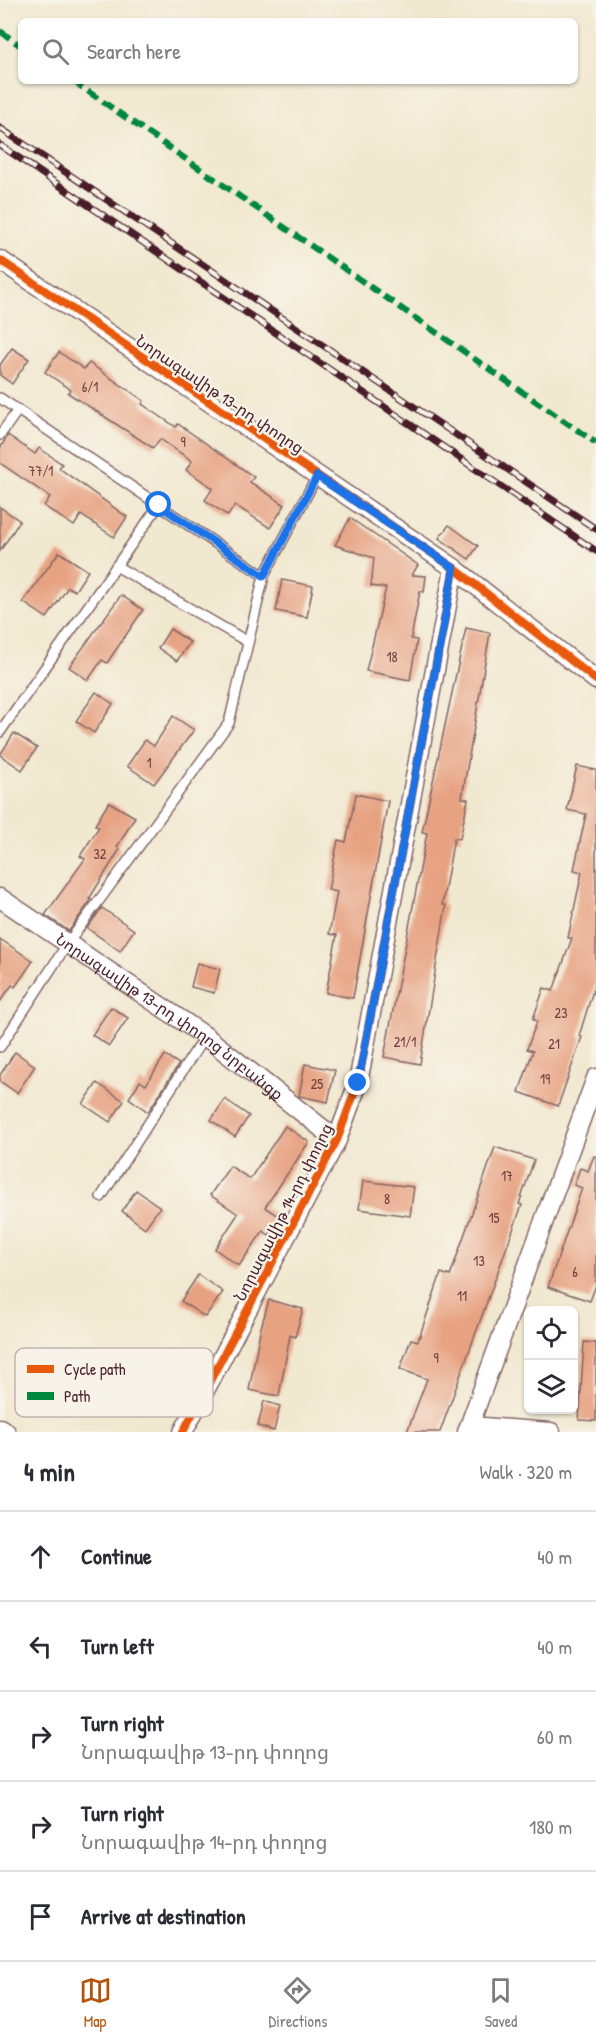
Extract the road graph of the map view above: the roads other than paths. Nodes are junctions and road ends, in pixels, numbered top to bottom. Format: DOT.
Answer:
graph roads {
  1 [pos="0,260"];
  2 [pos="0,398"];
  3 [pos="18,410"];
  4 [pos="0,435"];
  5 [pos="317,476"];
  6 [pos="159,505"];
  7 [pos="116,566"];
  8 [pos="454,568"];
  9 [pos="264,576"];
  10 [pos="248,642"];
  11 [pos="596,680"];
  12 [pos="0,732"];
  13 [pos="0,898"];
  14 [pos="68,943"];
  15 [pos="205,1036"];
  16 [pos="0,1047"];
  17 [pos="596,1078"];
  18 [pos="337,1140"];
  19 [pos="101,1197"];
  20 [pos="213,1375"];
  21 [pos="191,1417"];
  22 [pos="0,1428"];
  23 [pos="469,1429"];
  24 [pos="6,1432"];
  25 [pos="183,1432"];
  26 [pos="551,1432"];
  1 -- 5 [label="street, Նորագավիթ 13-րդ փողոց"];
  2 -- 3 [label="lane"];
  3 -- 4 [label="lane"];
  3 -- 6 [label="lane"];
  5 -- 8 [label="street, Նորագավիթ 13-րդ փողոց"];
  5 -- 9 [label="lane"];
  6 -- 7 [label="lane"];
  6 -- 9 [label="lane"];
  7 -- 10 [label="lane"];
  7 -- 12 [label="lane"];
  8 -- 11 [label="street, Նորագավիթ 13-րդ փողոց"];
  8 -- 18 [label="street, Նորագավիթ 14-րդ փողոց"];
  9 -- 10 [label="lane"];
  10 -- 14 [label="lane"];
  13 -- 14 [label="street, Նորագավիթ 13-րդ փողոց նրբանցք"];
  14 -- 15 [label="street, Նորագավիթ 13-րդ փողոց նրբանցք"];
  14 -- 16 [label="lane"];
  15 -- 18 [label="street, Նորագավիթ 13-րդ փողոց նրբանցք"];
  15 -- 19 [label="lane"];
  17 -- 23 [label="street"];
  18 -- 20 [label="street, Նորագավիթ 14-րդ փողոց"];
  21 -- 25 [label="street, Նորագավիթ 14-րդ փողոց"];
  22 -- 24 [label="street"];
  23 -- 26 [label="street"];
}
